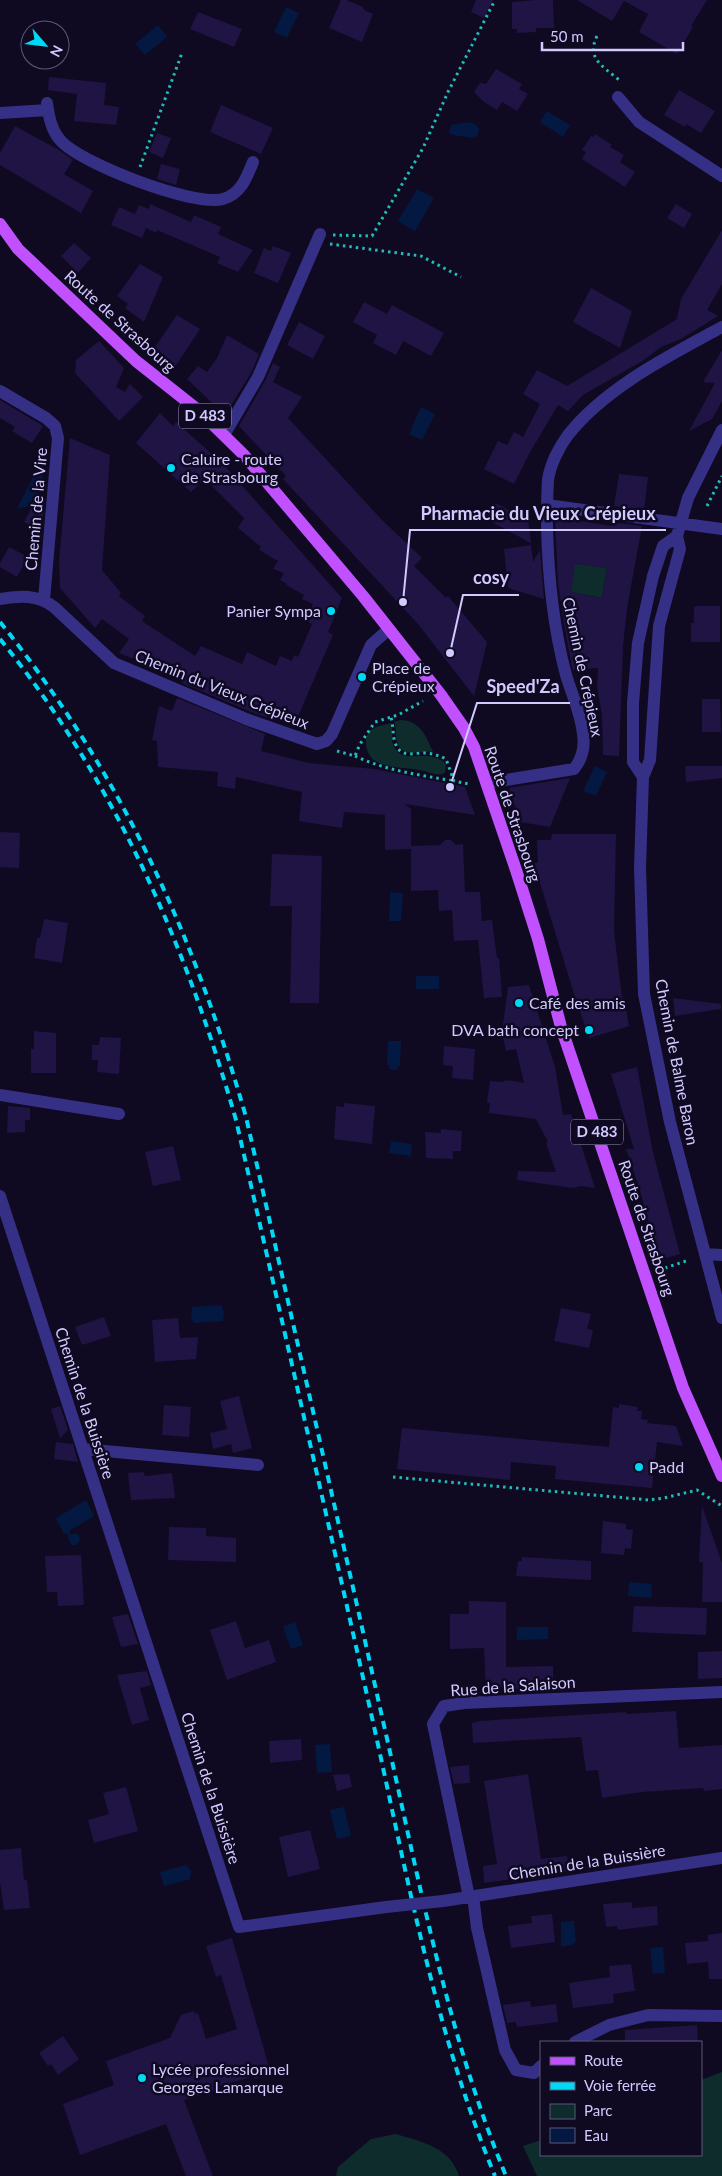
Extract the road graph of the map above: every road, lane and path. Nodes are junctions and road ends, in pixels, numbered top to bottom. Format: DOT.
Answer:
graph roads {
  1 [pos="495,0"];
  2 [pos="597,36"];
  3 [pos="182,53"];
  4 [pos="618,97"];
  5 [pos="0,113"];
  6 [pos="253,162"];
  7 [pos="722,176"];
  8 [pos="135,181"];
  9 [pos="0,227"];
  10 [pos="318,238"];
  11 [pos="462,277"];
  12 [pos="722,327"];
  13 [pos="0,390"];
  14 [pos="722,430"];
  15 [pos="224,435"];
  16 [pos="722,476"];
  17 [pos="547,505"];
  18 [pos="707,506"];
  19 [pos="681,522"];
  20 [pos="722,529"];
  21 [pos="677,536"];
  22 [pos="3,598"];
  23 [pos="44,600"];
  24 [pos="389,629"];
  25 [pos="423,700"];
  26 [pos="391,718"];
  27 [pos="317,744"];
  28 [pos="355,756"];
  29 [pos="643,777"];
  30 [pos="454,781"];
  31 [pos="487,783"];
  32 [pos="469,784"];
  33 [pos="0,1095"];
  34 [pos="120,1114"];
  35 [pos="0,1196"];
  36 [pos="705,1254"];
  37 [pos="722,1255"];
  38 [pos="686,1261"];
  39 [pos="665,1268"];
  40 [pos="722,1318"];
  41 [pos="83,1449"];
  42 [pos="258,1465"];
  43 [pos="722,1476"];
  44 [pos="393,1477"];
  45 [pos="722,1506"];
  46 [pos="722,1692"];
  47 [pos="722,1858"];
  48 [pos="471,1897"];
  49 [pos="722,2016"];
  50 [pos="577,2041"];
  51 [pos="540,2067"];
  1 -- 10 [label="path"];
  2 -- 4 [label="path"];
  3 -- 8 [label="path"];
  4 -- 7 [label="street"];
  5 -- 8 [label="street"];
  6 -- 8 [label="street"];
  9 -- 15 [label="main road, Route de Strasbourg / D 483"];
  10 -- 11 [label="path"];
  10 -- 15 [label="street"];
  12 -- 17 [label="street, Chemin de Crépieux"];
  13 -- 23 [label="street, Chemin de la Vire"];
  14 -- 19 [label="street, Chemin de Balme Baron"];
  15 -- 24 [label="main road, Route de Strasbourg / D 483"];
  16 -- 18 [label="path"];
  17 -- 19 [label="street"];
  17 -- 31 [label="street, Chemin de Crépieux"];
  19 -- 20 [label="street"];
  19 -- 21 [label="street, Chemin de Balme Baron"];
  21 -- 29 [label="street, Chemin de Balme Baron"];
  21 -- 29 [label="street, Chemin de Balme Baron"];
  22 -- 23 [label="street"];
  23 -- 27 [label="street, Chemin du Vieux Crépieux"];
  24 -- 27 [label="street, Chemin du Vieux Crépieux"];
  24 -- 31 [label="main road, Route de Strasbourg / D 483"];
  25 -- 26 [label="path"];
  26 -- 28 [label="path"];
  26 -- 30 [label="path"];
  27 -- 28 [label="path"];
  28 -- 30 [label="path"];
  29 -- 36 [label="street, Chemin de Balme Baron"];
  30 -- 32 [label="path"];
  31 -- 43 [label="main road, Route de Strasbourg / D 483"];
  33 -- 34 [label="street"];
  35 -- 41 [label="street, Chemin de la Buissière"];
  36 -- 37 [label="street"];
  36 -- 40 [label="street, Chemin de Balme Baron"];
  38 -- 39 [label="path"];
  41 -- 42 [label="street"];
  41 -- 48 [label="street, Chemin de la Buissière, bridge"];
  44 -- 45 [label="path"];
  46 -- 48 [label="street, Rue de la Salaison"];
  47 -- 48 [label="street, Chemin de la Buissière"];
  48 -- 51 [label="street"];
  49 -- 50 [label="street"];
}
